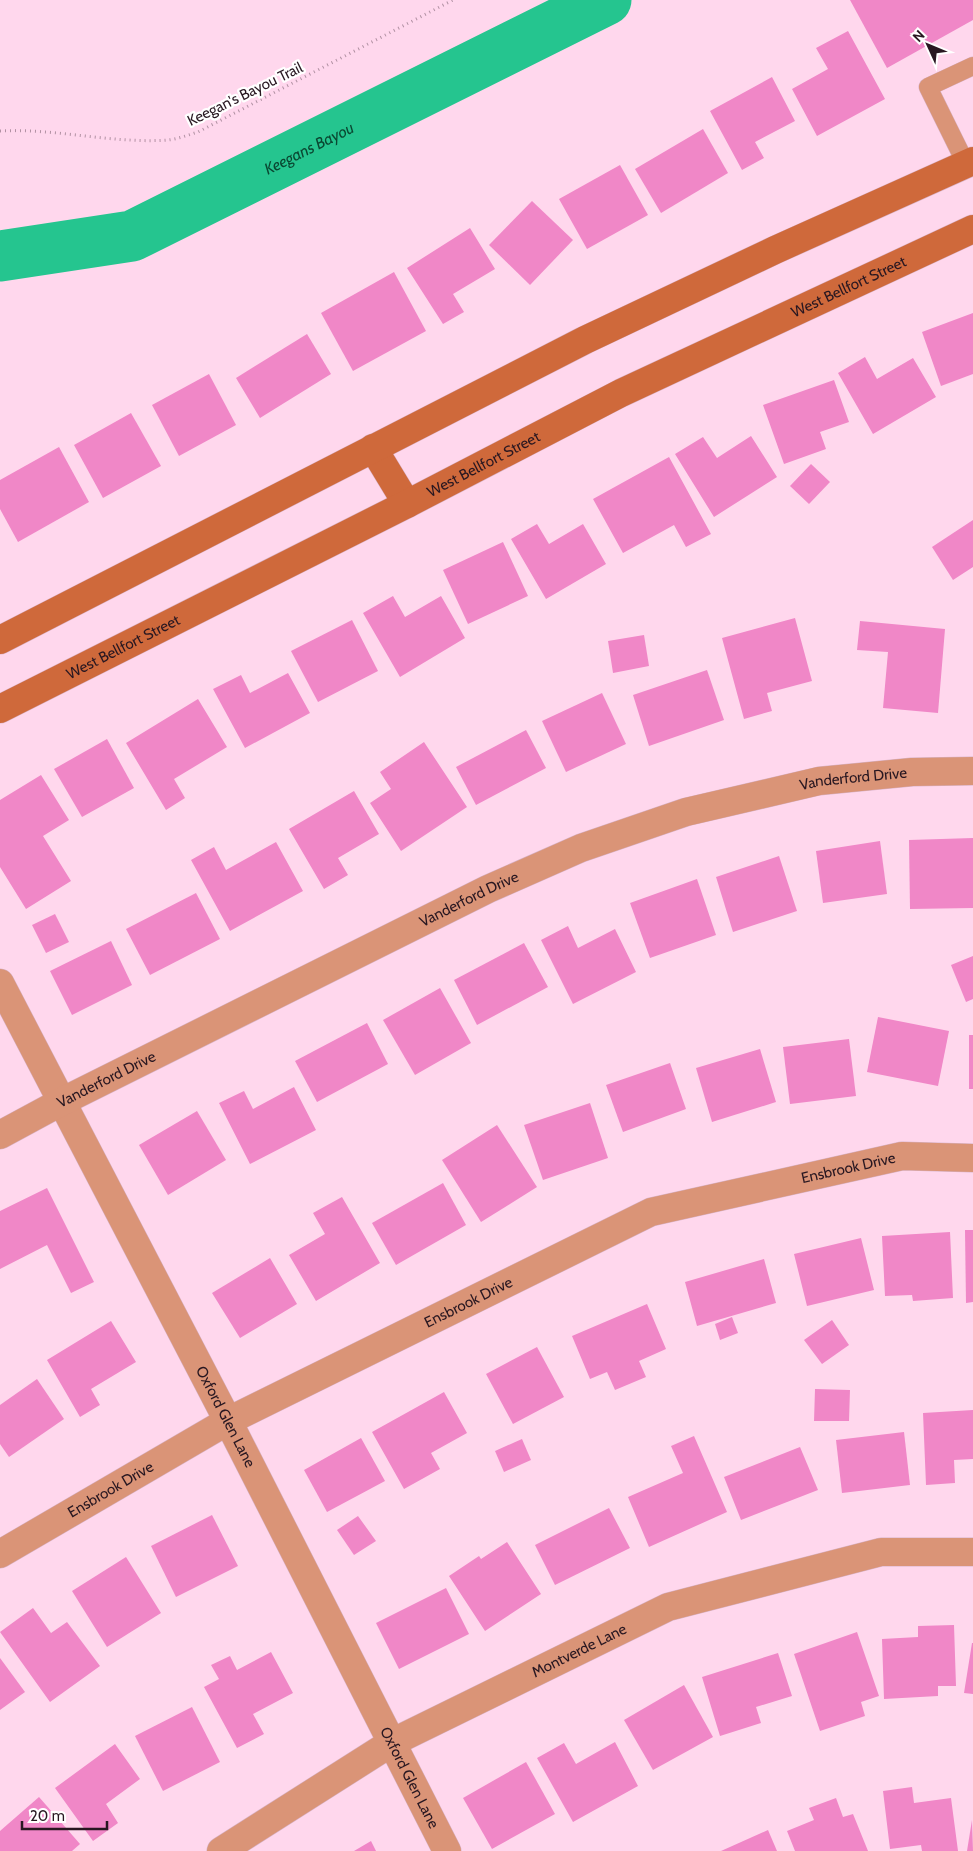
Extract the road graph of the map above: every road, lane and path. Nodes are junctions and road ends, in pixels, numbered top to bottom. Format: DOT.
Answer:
graph roads {
  1 [pos="453,0"];
  2 [pos="973,66"];
  3 [pos="0,131"];
  4 [pos="971,168"];
  5 [pos="973,229"];
  6 [pos="374,448"];
  7 [pos="407,504"];
  8 [pos="0,640"];
  9 [pos="0,709"];
  10 [pos="973,771"];
  11 [pos="0,983"];
  12 [pos="61,1102"];
  13 [pos="0,1136"];
  14 [pos="973,1158"];
  15 [pos="228,1422"];
  16 [pos="973,1552"];
  17 [pos="0,1554"];
  18 [pos="391,1743"];
  19 [pos="221,1851"];
  20 [pos="447,1851"];
  1 -- 3 [label="path, Keegan's Bayou Trail"];
  2 -- 4 [label="lane"];
  4 -- 6 [label="main road"];
  5 -- 7 [label="main road, West Bellfort Street"];
  6 -- 7 [label="main road"];
  6 -- 8 [label="main road"];
  7 -- 9 [label="main road, West Bellfort Street"];
  10 -- 12 [label="street, Vanderford Drive"];
  11 -- 12 [label="street, Oxford Glen Lane"];
  12 -- 13 [label="street, Vanderford Drive"];
  12 -- 15 [label="street, Oxford Glen Lane"];
  14 -- 15 [label="street, Ensbrook Drive"];
  15 -- 17 [label="street, Ensbrook Drive"];
  15 -- 18 [label="street, Oxford Glen Lane"];
  16 -- 18 [label="street, Montverde Lane"];
  18 -- 19 [label="street, Montverde Lane"];
  18 -- 20 [label="street, Oxford Glen Lane"];
}
